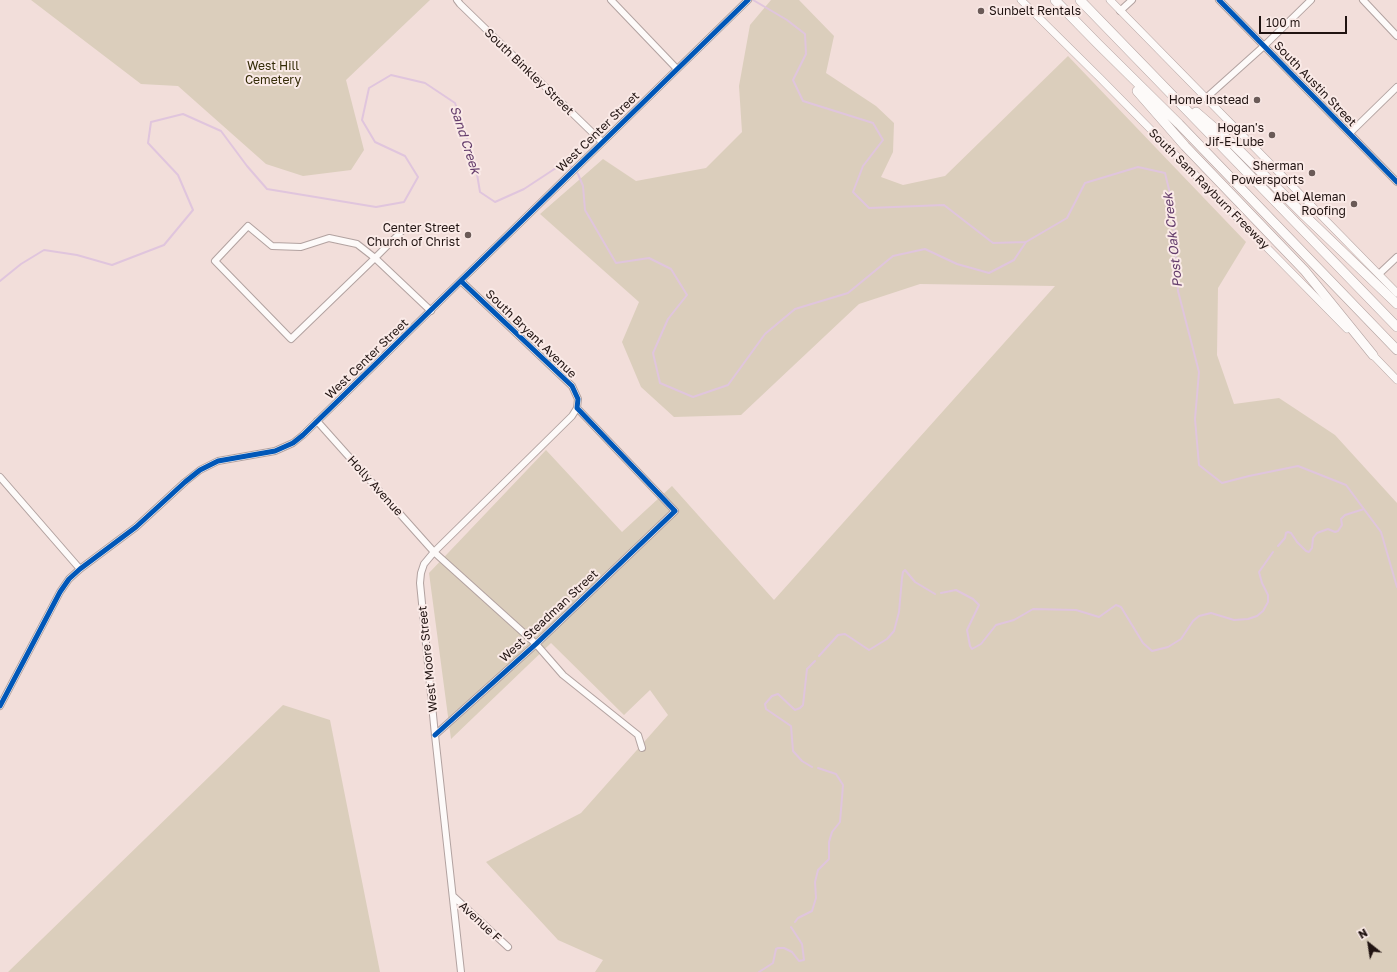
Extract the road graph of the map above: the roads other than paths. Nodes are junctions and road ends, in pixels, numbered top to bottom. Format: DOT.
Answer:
graph roads {
  1 [pos="457,0"];
  2 [pos="611,0"];
  3 [pos="748,0"];
  4 [pos="1021,0"];
  5 [pos="1055,0"];
  6 [pos="1080,0"];
  7 [pos="1110,0"];
  8 [pos="1132,0"];
  9 [pos="1219,0"];
  10 [pos="1311,0"];
  11 [pos="1363,0"];
  12 [pos="1120,11"];
  13 [pos="1397,36"];
  14 [pos="1098,44"];
  15 [pos="1264,46"];
  16 [pos="677,69"];
  17 [pos="1151,73"];
  18 [pos="1397,87"];
  19 [pos="1206,98"];
  20 [pos="1350,133"];
  21 [pos="602,142"];
  22 [pos="1397,182"];
  23 [pos="406,227"];
  24 [pos="1397,257"];
  25 [pos="375,258"];
  26 [pos="1379,274"];
  27 [pos="461,281"];
  28 [pos="1397,293"];
  29 [pos="1397,304"];
  30 [pos="431,311"];
  31 [pos="1397,327"];
  32 [pos="1397,350"];
  33 [pos="1373,355"];
  34 [pos="1397,380"];
  35 [pos="578,408"];
  36 [pos="317,421"];
  37 [pos="0,477"];
  38 [pos="675,511"];
  39 [pos="434,552"];
  40 [pos="80,568"];
  41 [pos="536,644"];
  42 [pos="0,706"];
  43 [pos="435,735"];
  44 [pos="642,748"];
  45 [pos="453,896"];
  46 [pos="508,947"];
  47 [pos="461,972"];
  1 -- 21 [label="street, South Binkley Street"];
  2 -- 16 [label="street"];
  3 -- 16 [label="street, West Center Street"];
  4 -- 33 [label="main road, South Sam Rayburn Freeway"];
  5 -- 14 [label="highway, South Sam Rayburn Freeway"];
  6 -- 17 [label="highway"];
  7 -- 12 [label="main road"];
  8 -- 12 [label="street"];
  9 -- 15 [label="street, South Austin Street"];
  10 -- 15 [label="street"];
  11 -- 13 [label="street"];
  12 -- 19 [label="main road"];
  14 -- 32 [label="highway, South Sam Rayburn Freeway"];
  14 -- 33 [label="highway"];
  15 -- 19 [label="street"];
  15 -- 20 [label="street, South Austin Street"];
  16 -- 21 [label="street, West Center Street"];
  17 -- 29 [label="highway"];
  17 -- 31 [label="highway"];
  18 -- 20 [label="street"];
  19 -- 26 [label="main road"];
  20 -- 22 [label="street, South Austin Street"];
  21 -- 27 [label="street, West Center Street"];
  23 -- 25 [label="street"];
  24 -- 26 [label="street"];
  25 -- 25 [label="street"];
  25 -- 30 [label="street"];
  26 -- 28 [label="main road"];
  27 -- 30 [label="street, West Center Street"];
  27 -- 35 [label="street, South Bryant Avenue"];
  30 -- 36 [label="street, West Center Street"];
  33 -- 34 [label="main road, South Sam Rayburn Freeway"];
  35 -- 38 [label="street, South Bryant Avenue"];
  35 -- 39 [label="street, West Moore Street"];
  36 -- 39 [label="street, Holly Avenue"];
  36 -- 40 [label="street, West Center Street"];
  37 -- 40 [label="street"];
  38 -- 41 [label="street, West Steadman Street"];
  39 -- 41 [label="street, Holly Avenue"];
  39 -- 43 [label="street, West Moore Street"];
  40 -- 42 [label="street, West Center Street"];
  41 -- 43 [label="street, West Steadman Street"];
  41 -- 44 [label="street, Holly Avenue"];
  43 -- 45 [label="street, West Moore Street"];
  45 -- 46 [label="street, Avenue F"];
  45 -- 47 [label="street, West Moore Street"];
}
